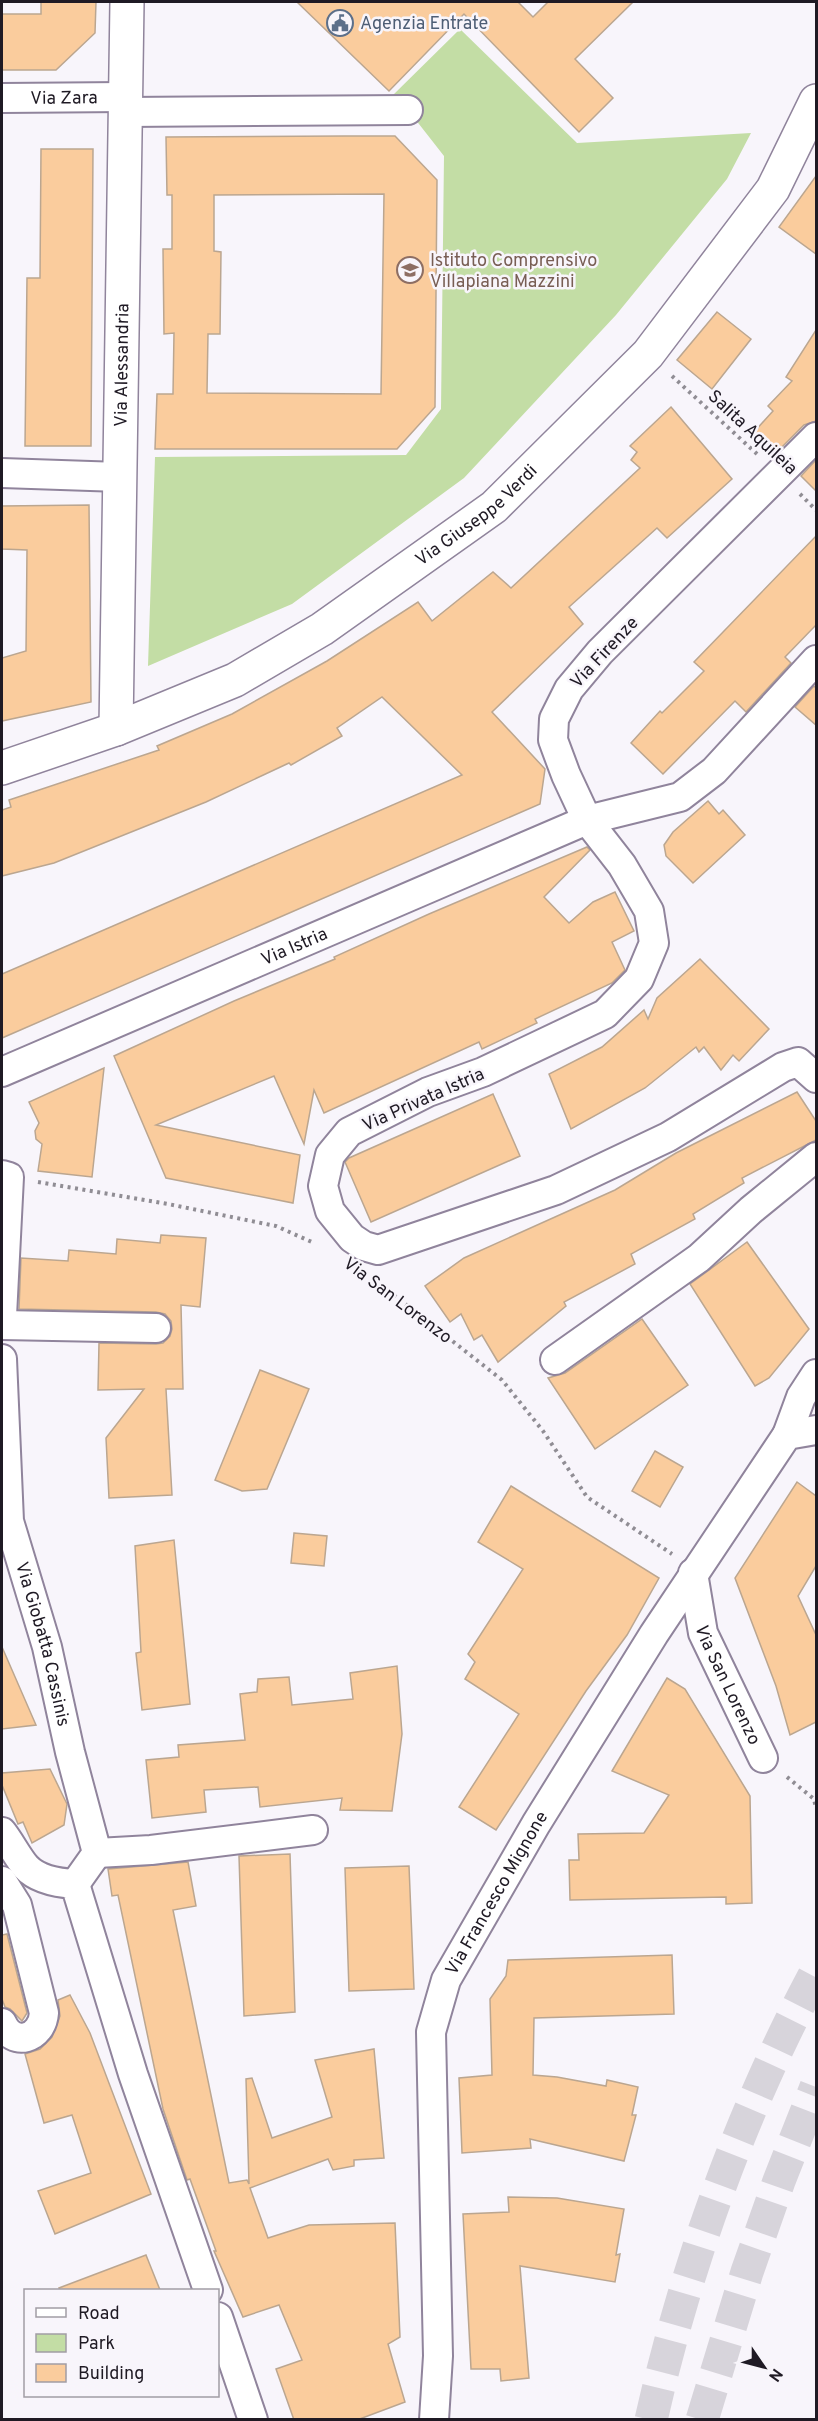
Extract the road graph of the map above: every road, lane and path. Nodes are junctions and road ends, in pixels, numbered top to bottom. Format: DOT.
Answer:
graph roads {
  1 [pos="127,2"];
  2 [pos="2,98"];
  3 [pos="816,101"];
  4 [pos="125,105"];
  5 [pos="408,110"];
  6 [pos="671,375"];
  7 [pos="816,437"];
  8 [pos="2,473"];
  9 [pos="779,474"];
  10 [pos="120,477"];
  11 [pos="816,510"];
  12 [pos="816,660"];
  13 [pos="116,729"];
  14 [pos="2,768"];
  15 [pos="588,820"];
  16 [pos="2,1072"];
  17 [pos="816,1078"];
  18 [pos="816,1157"];
  19 [pos="5,1176"];
  20 [pos="318,1246"];
  21 [pos="368,1275"];
  22 [pos="2,1316"];
  23 [pos="2,1325"];
  24 [pos="156,1328"];
  25 [pos="2,1359"];
  26 [pos="555,1359"];
  27 [pos="816,1374"];
  28 [pos="816,1430"];
  29 [pos="787,1435"];
  30 [pos="682,1564"];
  31 [pos="763,1758"];
  32 [pos="816,1808"];
  33 [pos="313,1830"];
  34 [pos="2,1832"];
  35 [pos="97,1853"];
  36 [pos="2,1881"];
  37 [pos="75,1884"];
  38 [pos="2,2023"];
  39 [pos="208,2289"];
  40 [pos="219,2320"];
  41 [pos="253,2420"];
  42 [pos="434,2420"];
  1 -- 4 [label="street, Via Alessandria"];
  2 -- 4 [label="street, Via Zara"];
  3 -- 13 [label="street, Via Giuseppe Verdi"];
  4 -- 5 [label="street, Via Zara"];
  4 -- 10 [label="street, Via Alessandria"];
  6 -- 9 [label="path, Salita Aquileia"];
  7 -- 9 [label="street, Via Firenze"];
  8 -- 10 [label="street"];
  9 -- 11 [label="path, Salita Aquileia"];
  9 -- 15 [label="street, Via Firenze"];
  10 -- 13 [label="street, Via Alessandria"];
  12 -- 15 [label="street"];
  13 -- 14 [label="street, Via Giuseppe Verdi"];
  15 -- 16 [label="street, Via Istria"];
  15 -- 17 [label="street, Via Privata Istria"];
  18 -- 26 [label="street"];
  19 -- 20 [label="path"];
  19 -- 22 [label="street"];
  21 -- 30 [label="path, Via San Lorenzo"];
  23 -- 24 [label="street"];
  25 -- 35 [label="street, Via Giobatta Cassinis"];
  27 -- 29 [label="street, Via Francesco Mignone"];
  28 -- 29 [label="street"];
  29 -- 30 [label="street, Via Francesco Mignone"];
  30 -- 31 [label="street, Via San Lorenzo"];
  30 -- 42 [label="street, Via Francesco Mignone"];
  31 -- 32 [label="path, Via San Lorenzo"];
  33 -- 35 [label="street"];
  34 -- 37 [label="street"];
  35 -- 37 [label="street"];
  36 -- 38 [label="street"];
  37 -- 39 [label="street"];
  40 -- 41 [label="street"];
}
